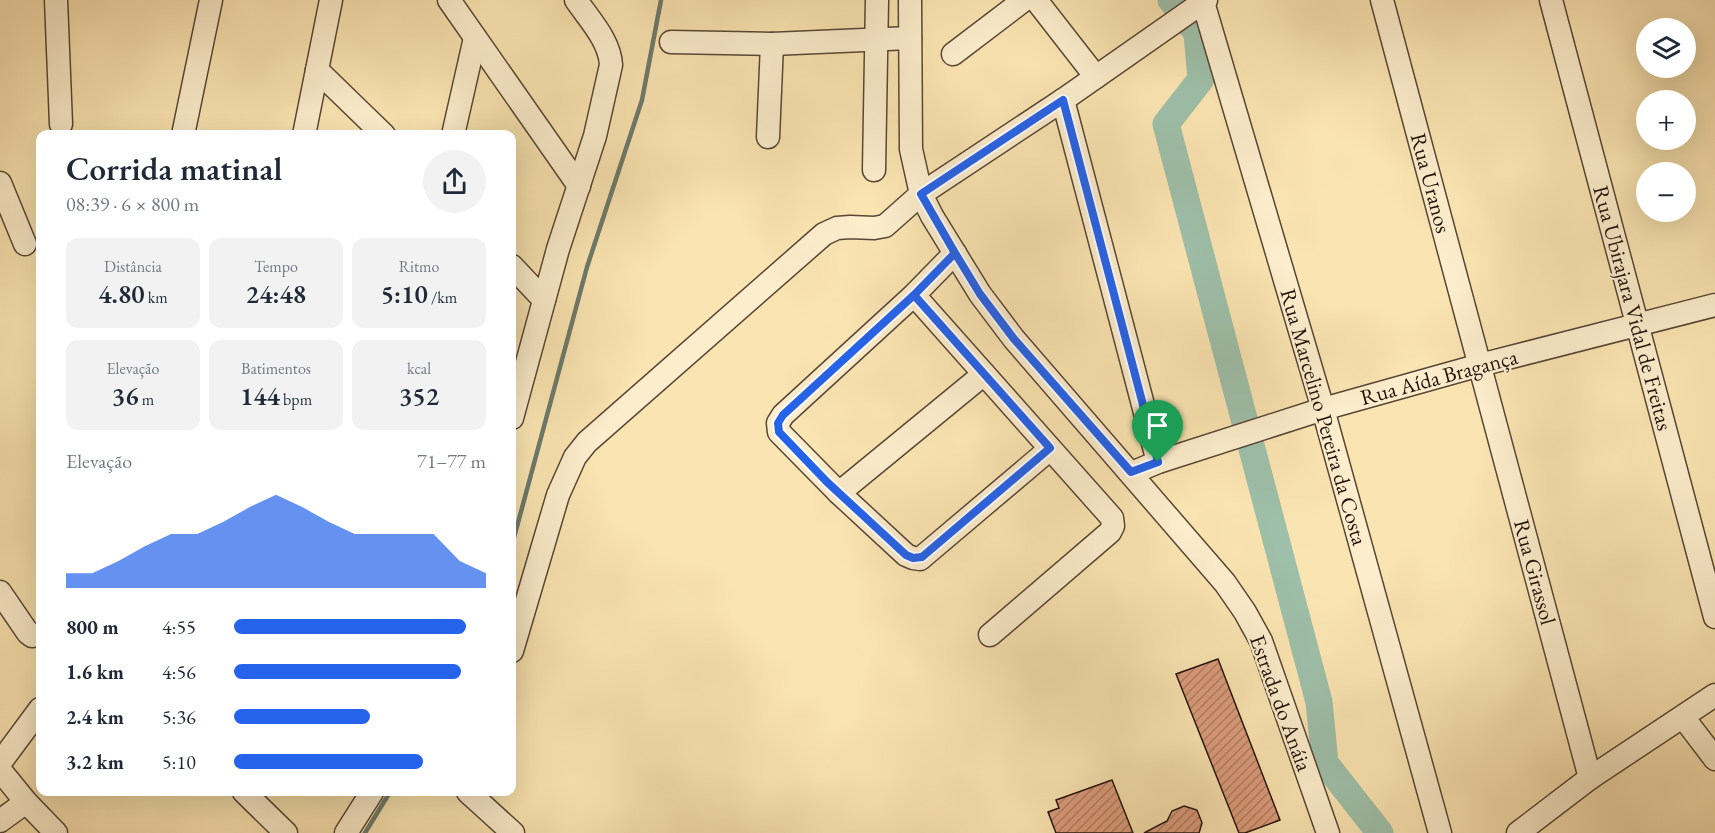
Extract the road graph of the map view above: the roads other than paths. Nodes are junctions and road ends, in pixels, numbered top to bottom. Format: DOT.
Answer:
graph roads {
  1 [pos="56,0"];
  2 [pos="211,0"];
  3 [pos="331,0"];
  4 [pos="449,0"];
  5 [pos="576,0"];
  6 [pos="877,0"];
  7 [pos="910,0"];
  8 [pos="1024,0"];
  9 [pos="1036,0"];
  10 [pos="1382,0"];
  11 [pos="1551,0"];
  12 [pos="1203,2"];
  13 [pos="910,38"];
  14 [pos="475,39"];
  15 [pos="876,41"];
  16 [pos="671,42"];
  17 [pos="772,44"];
  18 [pos="953,54"];
  19 [pos="317,70"];
  20 [pos="1096,77"];
  21 [pos="1063,100"];
  22 [pos="61,124"];
  23 [pos="184,130"];
  24 [pos="305,130"];
  25 [pos="379,130"];
  26 [pos="454,130"];
  27 [pos="768,137"];
  28 [pos="874,170"];
  29 [pos="0,183"];
  30 [pos="579,186"];
  31 [pos="921,194"];
  32 [pos="26,244"];
  33 [pos="955,253"];
  34 [pos="516,270"];
  35 [pos="914,295"];
  36 [pos="544,300"];
  37 [pos="1715,305"];
  38 [pos="1638,326"];
  39 [pos="1480,365"];
  40 [pos="984,374"];
  41 [pos="516,403"];
  42 [pos="1323,409"];
  43 [pos="1050,448"];
  44 [pos="1158,462"];
  45 [pos="1131,472"];
  46 [pos="839,493"];
  47 [pos="0,592"];
  48 [pos="1715,617"];
  49 [pos="36,635"];
  50 [pos="990,635"];
  51 [pos="516,637"];
  52 [pos="1715,695"];
  53 [pos="36,714"];
  54 [pos="1683,717"];
  55 [pos="1715,759"];
  56 [pos="0,763"];
  57 [pos="0,770"];
  58 [pos="1590,778"];
  59 [pos="248,796"];
  60 [pos="369,796"];
  61 [pos="472,796"];
  62 [pos="26,802"];
  63 [pos="0,821"];
  64 [pos="510,832"];
  65 [pos="56,833"];
  66 [pos="286,833"];
  67 [pos="346,833"];
  68 [pos="1328,833"];
  69 [pos="1440,833"];
  70 [pos="1518,833"];
  1 -- 22 [label="street"];
  2 -- 23 [label="street"];
  3 -- 19 [label="street"];
  4 -- 14 [label="street"];
  5 -- 30 [label="street"];
  6 -- 15 [label="street"];
  7 -- 13 [label="street, Estrada do Anáia"];
  8 -- 18 [label="street"];
  9 -- 20 [label="street"];
  10 -- 39 [label="street, Rua Uranos"];
  11 -- 38 [label="street, Rua Ubirajara Vidal de Freitas"];
  12 -- 20 [label="street"];
  12 -- 42 [label="street, Rua Marcelino Pereira da Costa"];
  13 -- 15 [label="street"];
  13 -- 31 [label="street, Estrada do Anáia"];
  14 -- 26 [label="street"];
  14 -- 30 [label="street"];
  15 -- 17 [label="street"];
  15 -- 28 [label="street"];
  16 -- 17 [label="street"];
  17 -- 27 [label="street"];
  19 -- 24 [label="street"];
  19 -- 25 [label="street"];
  20 -- 21 [label="street"];
  21 -- 31 [label="street"];
  21 -- 44 [label="street"];
  29 -- 32 [label="street"];
  30 -- 36 [label="street"];
  31 -- 33 [label="street, Estrada do Anáia"];
  31 -- 51 [label="street"];
  33 -- 35 [label="street"];
  33 -- 45 [label="street, Estrada do Anáia"];
  34 -- 36 [label="street"];
  35 -- 40 [label="street"];
  35 -- 46 [label="street"];
  36 -- 41 [label="street"];
  37 -- 38 [label="street, Rua Aída Bragança"];
  38 -- 39 [label="street, Rua Aída Bragança"];
  38 -- 48 [label="street, Rua Ubirajara Vidal de Freitas"];
  39 -- 42 [label="street, Rua Aída Bragança"];
  39 -- 58 [label="street, Rua Girassol"];
  40 -- 43 [label="street"];
  40 -- 46 [label="street"];
  42 -- 44 [label="street, Rua Aída Bragança"];
  42 -- 69 [label="street, Rua Marcelino Pereira da Costa"];
  43 -- 46 [label="street"];
  43 -- 50 [label="street"];
  44 -- 45 [label="street, Rua Aída Bragança"];
  45 -- 68 [label="street, Estrada do Anáia"];
  47 -- 49 [label="street"];
  52 -- 54 [label="street"];
  53 -- 56 [label="street"];
  54 -- 55 [label="street"];
  54 -- 58 [label="street"];
  57 -- 62 [label="street"];
  58 -- 70 [label="street"];
  59 -- 66 [label="street"];
  60 -- 67 [label="street"];
  61 -- 64 [label="street"];
  62 -- 63 [label="street"];
  62 -- 65 [label="street"];
}
